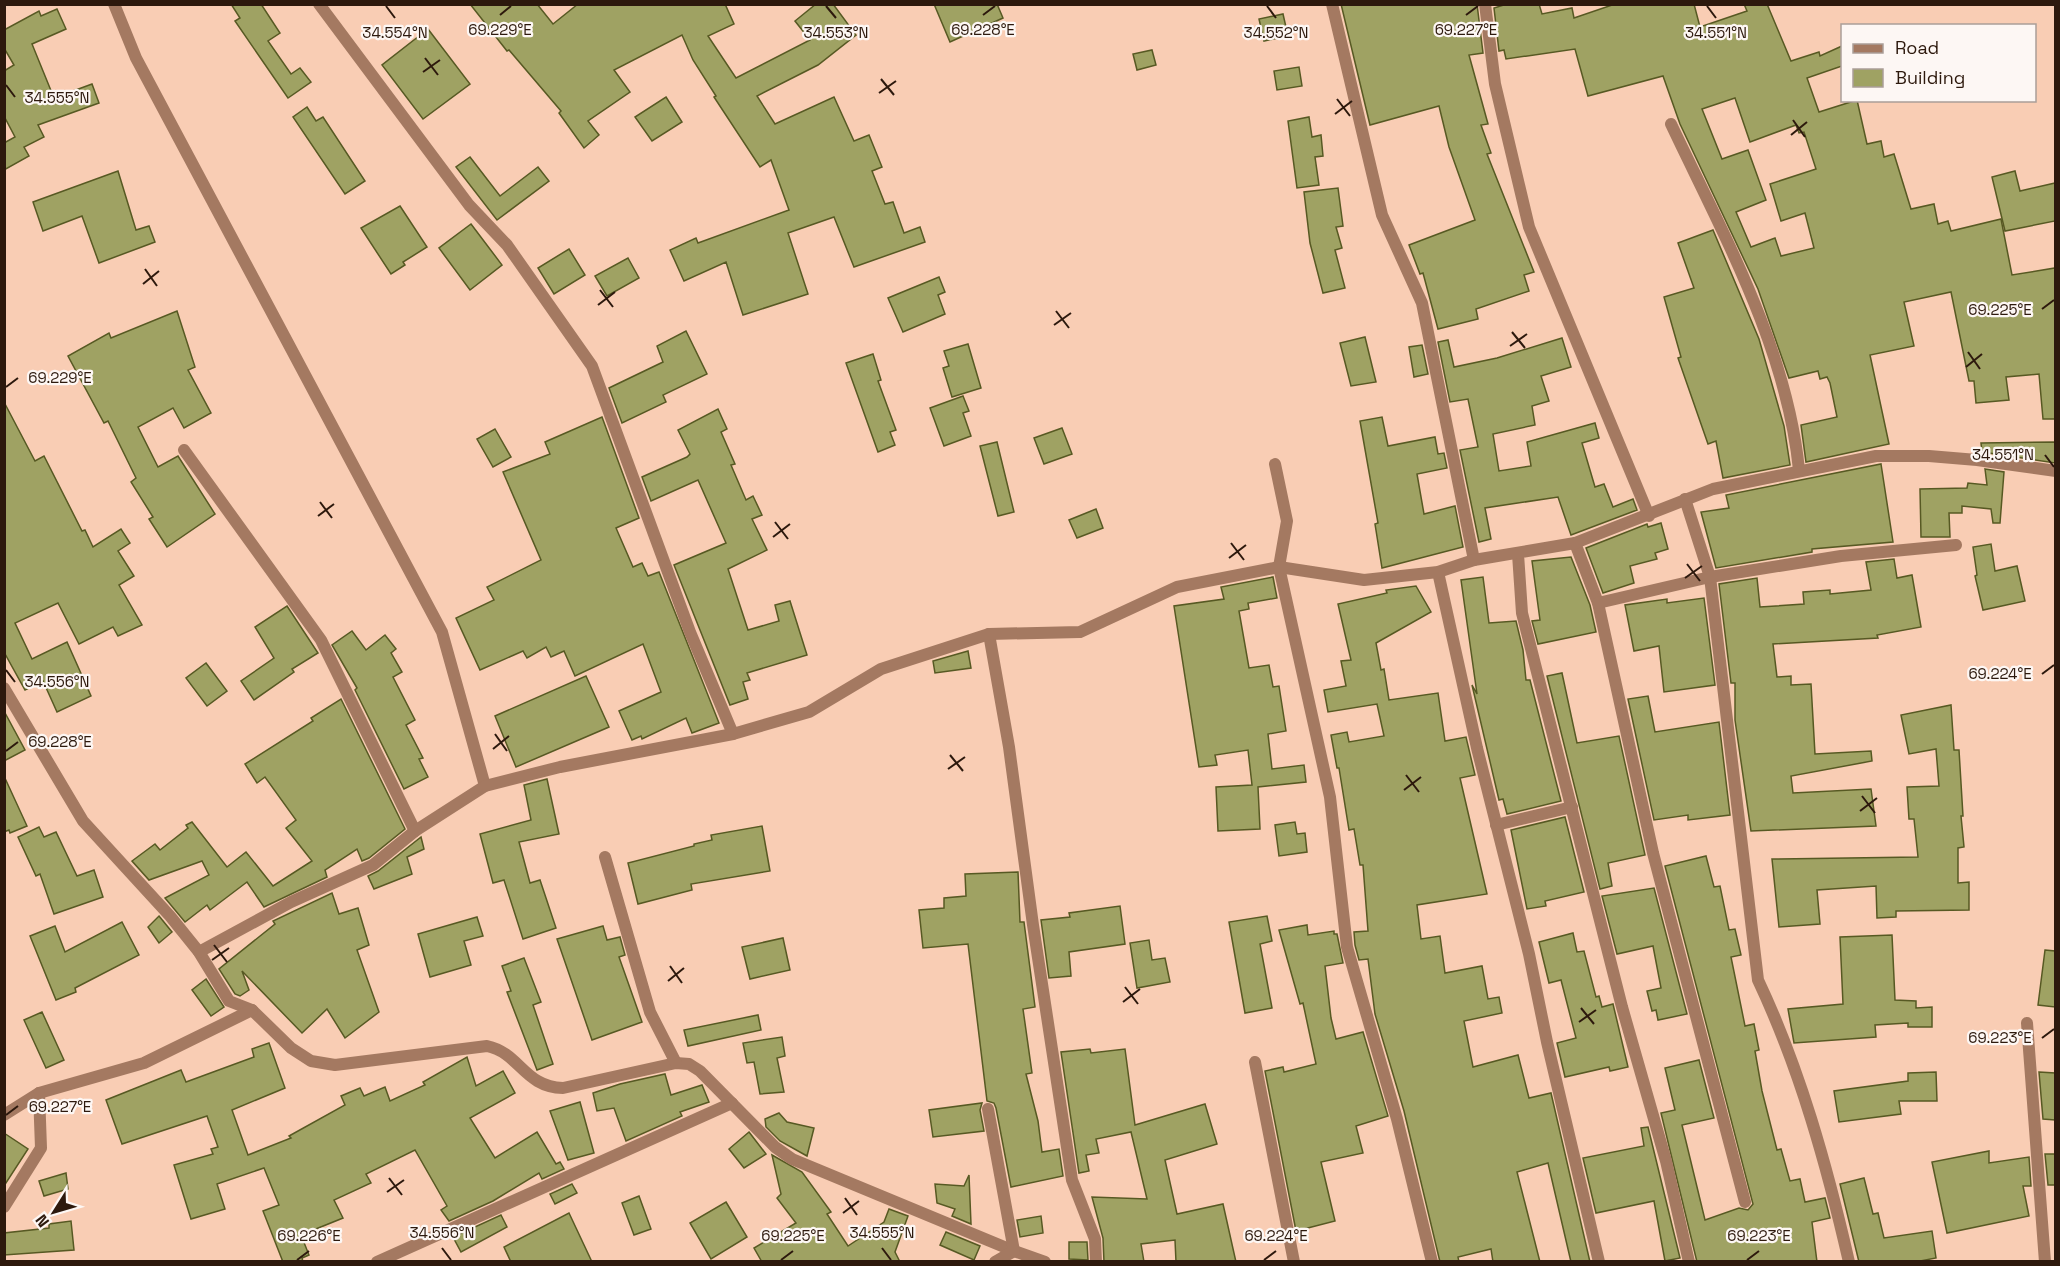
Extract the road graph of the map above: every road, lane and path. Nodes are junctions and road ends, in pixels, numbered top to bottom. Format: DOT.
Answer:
graph roads {
  1 [pos="114,4"];
  2 [pos="319,4"];
  3 [pos="1332,4"];
  4 [pos="1485,4"];
  5 [pos="1671,124"];
  6 [pos="184,450"];
  7 [pos="1275,464"];
  8 [pos="1799,470"];
  9 [pos="2055,471"];
  10 [pos="1685,499"];
  11 [pos="1649,516"];
  12 [pos="1575,543"];
  13 [pos="1956,545"];
  14 [pos="1518,554"];
  15 [pos="1474,560"];
  16 [pos="1279,567"];
  17 [pos="1438,572"];
  18 [pos="1710,577"];
  19 [pos="1598,603"];
  20 [pos="989,634"];
  21 [pos="4,688"];
  22 [pos="732,734"];
  23 [pos="485,786"];
  24 [pos="1572,807"];
  25 [pos="1496,825"];
  26 [pos="415,831"];
  27 [pos="605,857"];
  28 [pos="199,952"];
  29 [pos="252,1010"];
  30 [pos="2027,1023"];
  31 [pos="1255,1062"];
  32 [pos="675,1063"];
  33 [pos="39,1093"];
  34 [pos="732,1103"];
  35 [pos="988,1109"];
  36 [pos="4,1115"];
  37 [pos="1745,1202"];
  38 [pos="4,1207"];
  39 [pos="1014,1251"];
  40 [pos="377,1262"];
  41 [pos="995,1262"];
  42 [pos="1045,1262"];
  43 [pos="1096,1262"];
  44 [pos="1293,1262"];
  45 [pos="1432,1262"];
  46 [pos="1599,1262"];
  47 [pos="1689,1262"];
  48 [pos="1849,1262"];
  49 [pos="2044,1262"];
  1 -- 23 [label="street"];
  2 -- 22 [label="street"];
  3 -- 15 [label="street"];
  4 -- 11 [label="street"];
  5 -- 8 [label="street"];
  6 -- 26 [label="street"];
  7 -- 16 [label="street"];
  8 -- 9 [label="street"];
  8 -- 10 [label="street"];
  10 -- 11 [label="street"];
  10 -- 18 [label="street"];
  11 -- 12 [label="street"];
  12 -- 14 [label="street"];
  12 -- 19 [label="street"];
  13 -- 18 [label="street"];
  14 -- 15 [label="street"];
  14 -- 24 [label="street"];
  15 -- 17 [label="street"];
  16 -- 17 [label="street"];
  16 -- 20 [label="street"];
  16 -- 45 [label="street"];
  17 -- 25 [label="street"];
  18 -- 19 [label="street"];
  18 -- 48 [label="street"];
  19 -- 37 [label="street"];
  20 -- 22 [label="street"];
  20 -- 43 [label="street"];
  21 -- 28 [label="street"];
  22 -- 23 [label="street"];
  23 -- 26 [label="street"];
  24 -- 25 [label="street"];
  24 -- 47 [label="street"];
  25 -- 46 [label="street"];
  26 -- 28 [label="street"];
  27 -- 32 [label="street"];
  28 -- 29 [label="street"];
  29 -- 32 [label="street"];
  29 -- 33 [label="street"];
  30 -- 49 [label="street"];
  31 -- 44 [label="street"];
  32 -- 34 [label="street"];
  33 -- 36 [label="street"];
  33 -- 38 [label="street"];
  34 -- 39 [label="street"];
  34 -- 40 [label="street"];
  35 -- 39 [label="street"];
  39 -- 41 [label="street"];
  39 -- 42 [label="street"];
}
